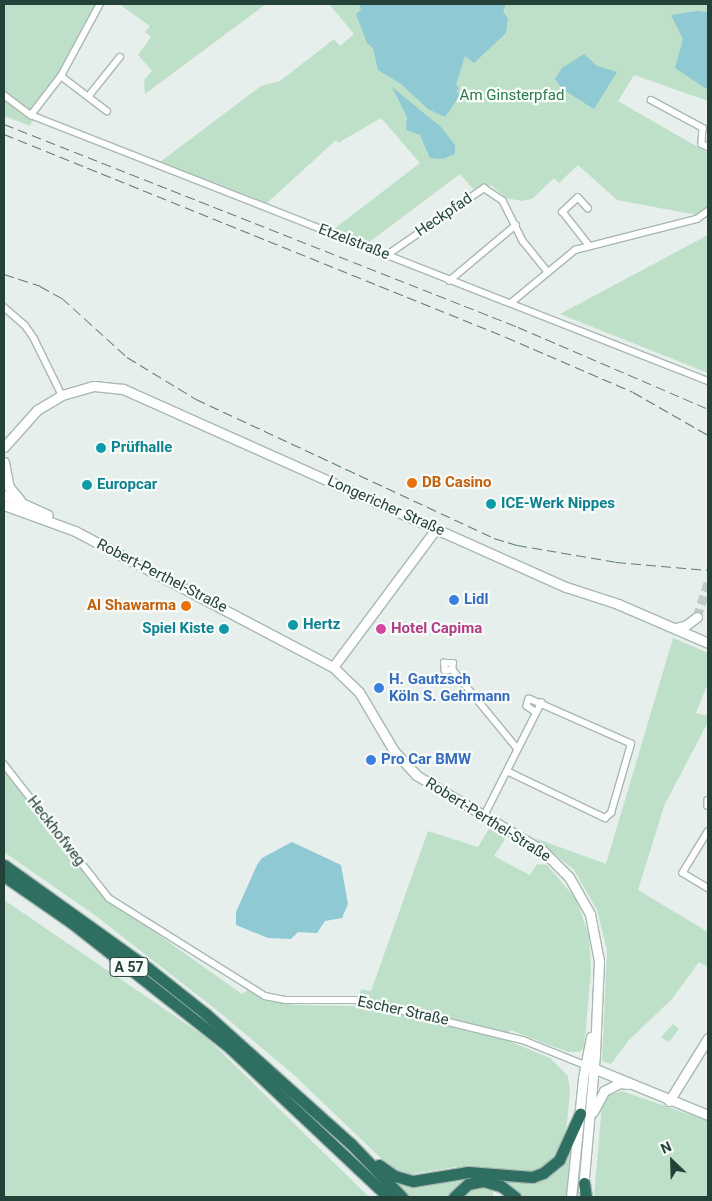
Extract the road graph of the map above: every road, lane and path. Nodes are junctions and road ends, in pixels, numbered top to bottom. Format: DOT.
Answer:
graph roads {
  1 [pos="100,4"];
  2 [pos="120,57"];
  3 [pos="61,76"];
  4 [pos="4,95"];
  5 [pos="88,97"];
  6 [pos="651,100"];
  7 [pos="108,111"];
  8 [pos="31,115"];
  9 [pos="708,148"];
  10 [pos="588,209"];
  11 [pos="708,211"];
  12 [pos="516,226"];
  13 [pos="589,244"];
  14 [pos="387,255"];
  15 [pos="548,271"];
  16 [pos="449,280"];
  17 [pos="512,302"];
  18 [pos="4,307"];
  19 [pos="708,382"];
  20 [pos="62,395"];
  21 [pos="4,457"];
  22 [pos="4,495"];
  23 [pos="24,504"];
  24 [pos="4,505"];
  25 [pos="70,528"];
  26 [pos="436,529"];
  27 [pos="676,628"];
  28 [pos="691,635"];
  29 [pos="708,643"];
  30 [pos="333,667"];
  31 [pos="453,670"];
  32 [pos="541,703"];
  33 [pos="536,712"];
  34 [pos="518,749"];
  35 [pos="4,764"];
  36 [pos="507,771"];
  37 [pos="708,800"];
  38 [pos="708,806"];
  39 [pos="484,816"];
  40 [pos="708,832"];
  41 [pos="4,865"];
  42 [pos="4,876"];
  43 [pos="708,888"];
  44 [pos="110,898"];
  45 [pos="708,1038"];
  46 [pos="589,1066"];
  47 [pos="630,1084"];
  48 [pos="669,1101"];
  49 [pos="580,1114"];
  50 [pos="708,1115"];
  51 [pos="589,1124"];
  52 [pos="351,1144"];
  53 [pos="364,1173"];
  54 [pos="584,1183"];
  55 [pos="379,1197"];
  56 [pos="388,1197"];
  57 [pos="402,1197"];
  58 [pos="454,1197"];
  59 [pos="515,1197"];
  60 [pos="572,1197"];
  61 [pos="584,1197"];
  1 -- 3 [label="street"];
  2 -- 5 [label="street"];
  3 -- 5 [label="street"];
  3 -- 8 [label="street"];
  4 -- 8 [label="street, Etzelstraße"];
  5 -- 7 [label="street"];
  6 -- 9 [label="street"];
  8 -- 14 [label="street, Etzelstraße"];
  10 -- 13 [label="street"];
  11 -- 13 [label="street"];
  12 -- 14 [label="street, Heckpfad"];
  12 -- 15 [label="street, Heckpfad"];
  12 -- 16 [label="street"];
  13 -- 15 [label="street"];
  14 -- 16 [label="street, Etzelstraße"];
  15 -- 17 [label="street"];
  16 -- 17 [label="street, Etzelstraße"];
  17 -- 19 [label="street, Etzelstraße"];
  18 -- 20 [label="street"];
  20 -- 21 [label="street, Longericher Straße"];
  20 -- 26 [label="street, Longericher Straße"];
  21 -- 23 [label="street, Longericher Straße"];
  22 -- 23 [label="street, Robert-Perthel-Straße"];
  23 -- 25 [label="street, Robert-Perthel-Straße"];
  24 -- 25 [label="street, Robert-Perthel-Straße"];
  25 -- 30 [label="street, Robert-Perthel-Straße"];
  26 -- 27 [label="street, Longericher Straße"];
  26 -- 30 [label="street"];
  27 -- 28 [label="street, Longericher Straße"];
  27 -- 28 [label="street"];
  28 -- 29 [label="street, Longericher Straße"];
  30 -- 39 [label="street, Robert-Perthel-Straße"];
  31 -- 34 [label="street"];
  32 -- 33 [label="street"];
  32 -- 33 [label="street"];
  32 -- 36 [label="street"];
  33 -- 34 [label="street"];
  34 -- 36 [label="street"];
  35 -- 44 [label="street, Heckhofweg"];
  36 -- 39 [label="street"];
  37 -- 38 [label="street"];
  39 -- 46 [label="street, Robert-Perthel-Straße"];
  40 -- 43 [label="street"];
  41 -- 52 [label="highway, A 57"];
  42 -- 53 [label="highway, A 57"];
  44 -- 46 [label="street, Escher Straße"];
  45 -- 48 [label="street"];
  46 -- 47 [label="street, Escher Straße"];
  46 -- 49 [label="street"];
  46 -- 51 [label="street"];
  47 -- 48 [label="street, Escher Straße"];
  47 -- 51 [label="street"];
  48 -- 50 [label="street, Escher Straße"];
  49 -- 52 [label="highway"];
  49 -- 60 [label="street"];
  51 -- 54 [label="street"];
  52 -- 57 [label="highway, A 57"];
  53 -- 55 [label="highway"];
  53 -- 56 [label="highway, A 57"];
  54 -- 61 [label="highway"];
  58 -- 59 [label="highway"];
}
